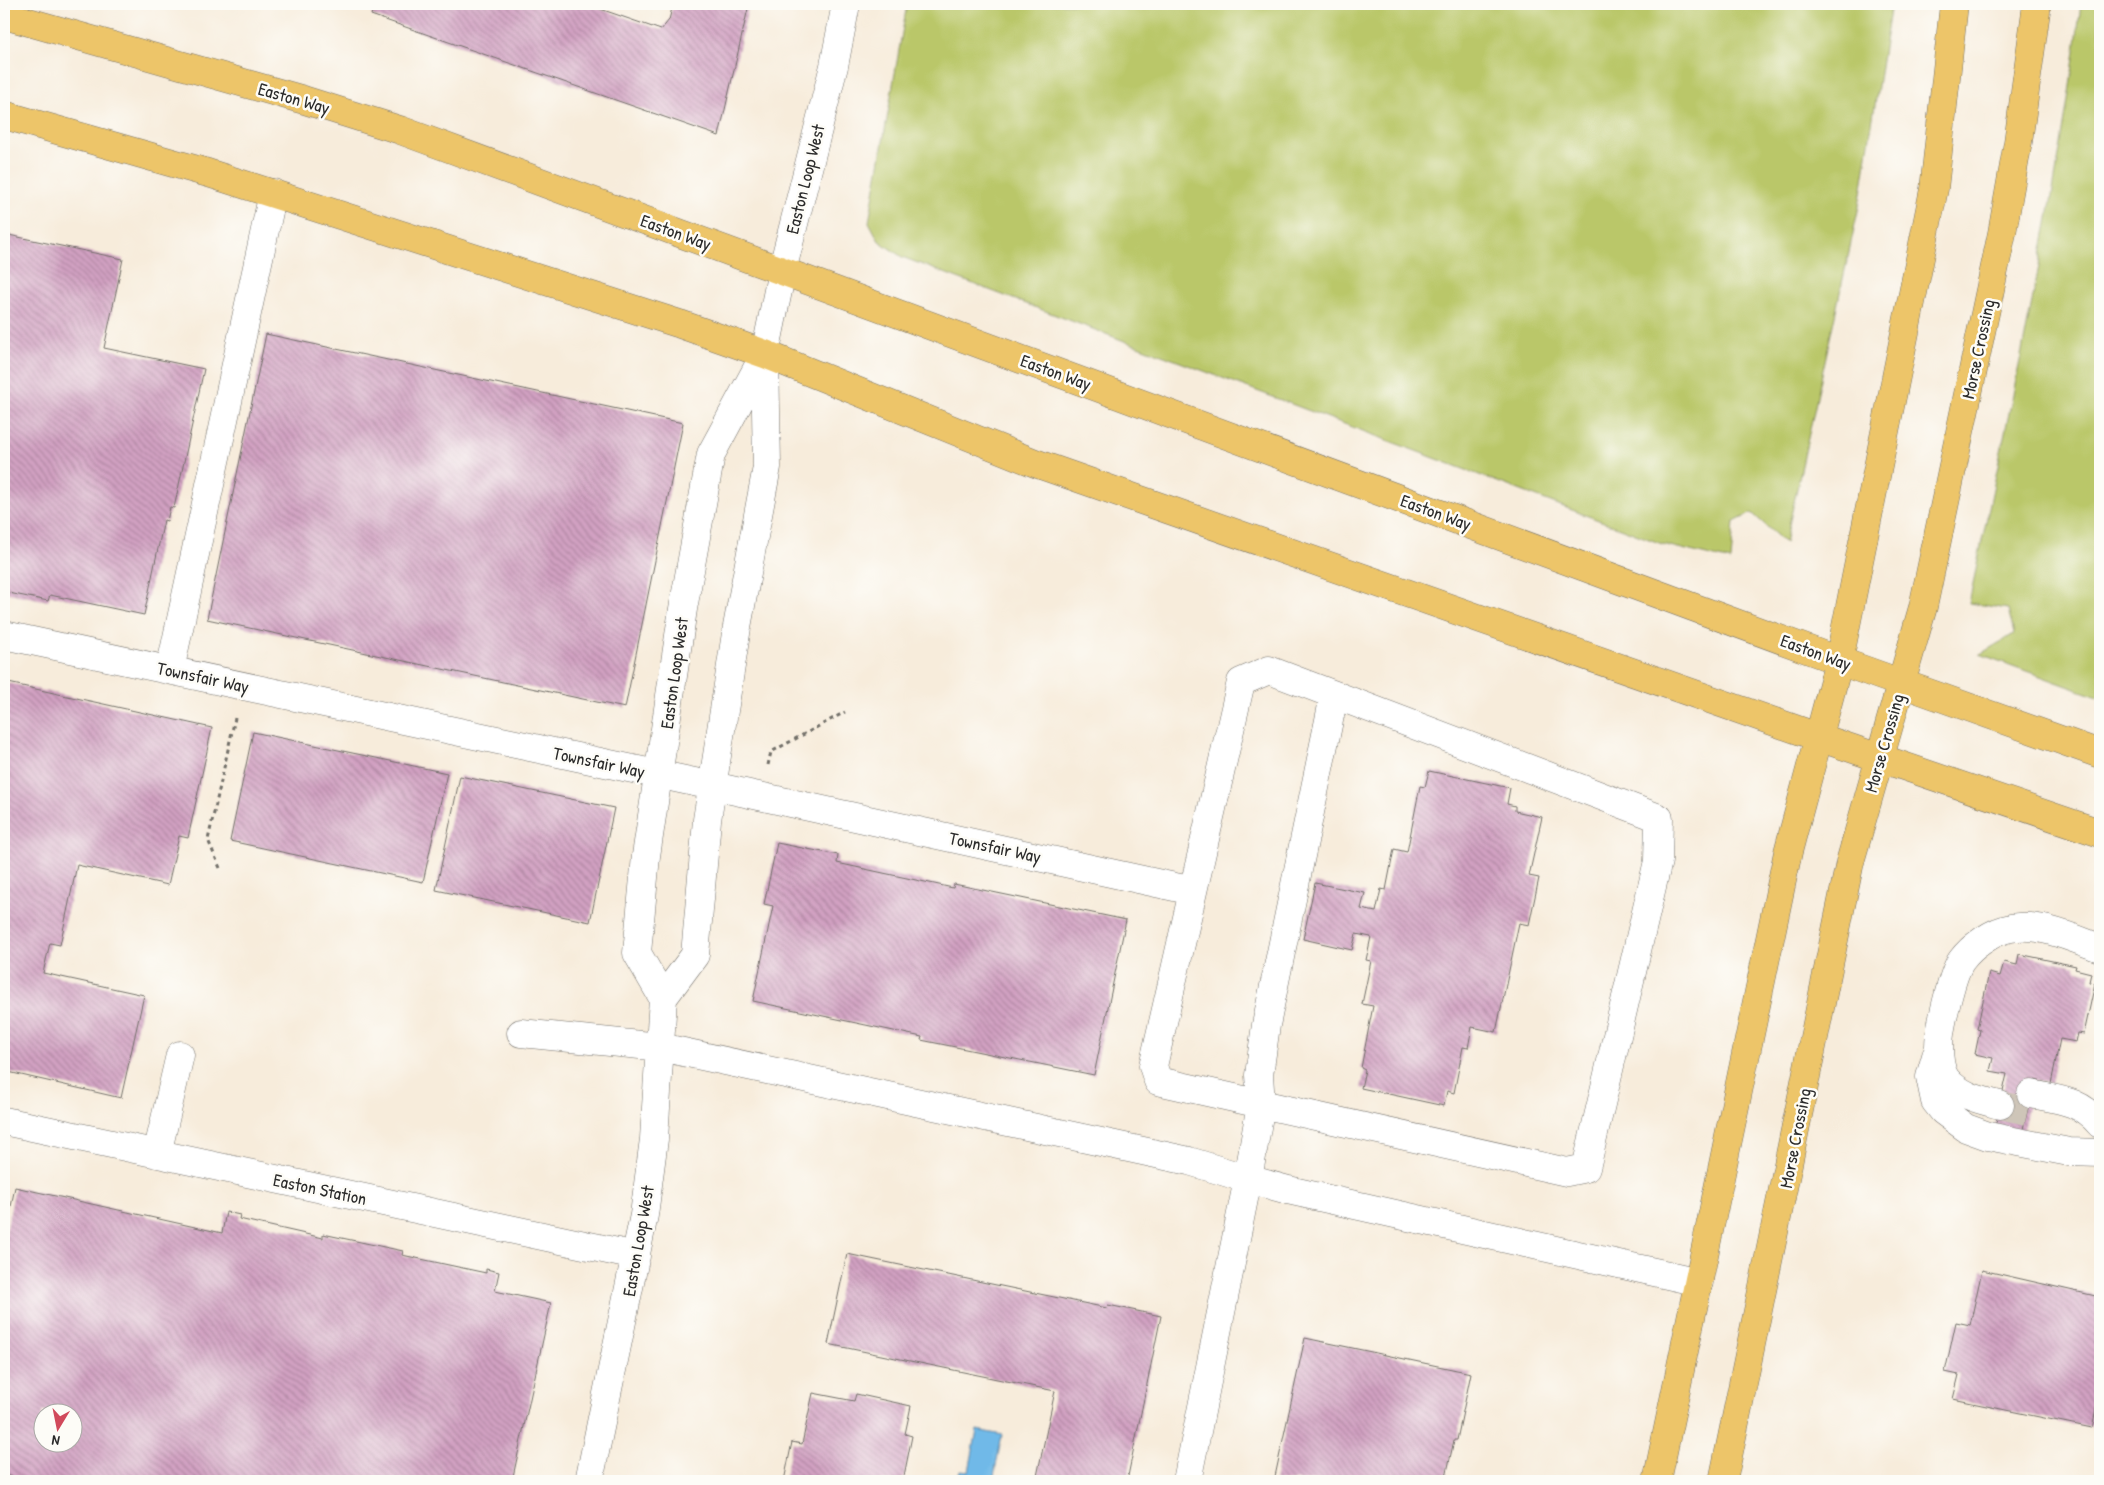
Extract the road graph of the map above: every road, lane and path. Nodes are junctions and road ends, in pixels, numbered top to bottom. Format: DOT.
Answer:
graph roads {
  1 [pos="846,4"];
  2 [pos="1954,4"];
  3 [pos="2038,4"];
  4 [pos="4,15"];
  5 [pos="4,115"];
  6 [pos="272,193"];
  7 [pos="782,271"];
  8 [pos="765,354"];
  9 [pos="4,635"];
  10 [pos="1839,661"];
  11 [pos="170,670"];
  12 [pos="1901,683"];
  13 [pos="242,685"];
  14 [pos="1334,696"];
  15 [pos="845,712"];
  16 [pos="1818,736"];
  17 [pos="2100,754"];
  18 [pos="1880,757"];
  19 [pos="659,775"];
  20 [pos="713,786"];
  21 [pos="760,797"];
  22 [pos="2100,833"];
  23 [pos="220,868"];
  24 [pos="1193,891"];
  25 [pos="2100,948"];
  26 [pos="664,998"];
  27 [pos="522,1033"];
  28 [pos="1940,1039"];
  29 [pos="660,1047"];
  30 [pos="180,1055"];
  31 [pos="2002,1096"];
  32 [pos="1261,1104"];
  33 [pos="4,1121"];
  34 [pos="2100,1124"];
  35 [pos="2100,1134"];
  36 [pos="2100,1153"];
  37 [pos="157,1154"];
  38 [pos="1248,1179"];
  39 [pos="636,1256"];
  40 [pos="1699,1282"];
  41 [pos="589,1481"];
  42 [pos="1187,1481"];
  43 [pos="1657,1481"];
  44 [pos="1723,1481"];
  1 -- 7 [label="street, Easton Loop West"];
  2 -- 10 [label="main road"];
  3 -- 12 [label="main road, Morse Crossing"];
  4 -- 7 [label="main road, Easton Way"];
  5 -- 6 [label="main road"];
  6 -- 8 [label="main road"];
  6 -- 11 [label="street"];
  7 -- 8 [label="street, Easton Loop West"];
  7 -- 10 [label="main road, Easton Way"];
  8 -- 16 [label="main road"];
  8 -- 19 [label="street, Easton Loop West"];
  8 -- 20 [label="street, Easton Loop West"];
  9 -- 11 [label="street, Townsfair Way"];
  10 -- 12 [label="main road, Easton Way"];
  10 -- 16 [label="main road"];
  11 -- 13 [label="street, Townsfair Way"];
  12 -- 17 [label="main road, Easton Way"];
  12 -- 18 [label="main road, Morse Crossing"];
  13 -- 19 [label="street, Townsfair Way"];
  13 -- 23 [label="path"];
  14 -- 24 [label="street"];
  14 -- 32 [label="street"];
  14 -- 32 [label="street"];
  15 -- 21 [label="path"];
  16 -- 18 [label="main road"];
  16 -- 40 [label="main road"];
  18 -- 22 [label="main road"];
  18 -- 44 [label="main road, Morse Crossing"];
  19 -- 20 [label="street, Townsfair Way"];
  19 -- 26 [label="street, Easton Loop West"];
  20 -- 21 [label="street, Townsfair Way"];
  20 -- 26 [label="street, Easton Loop West"];
  21 -- 24 [label="street, Townsfair Way"];
  24 -- 32 [label="street"];
  25 -- 28 [label="street"];
  26 -- 29 [label="street, Easton Loop West"];
  27 -- 29 [label="street"];
  28 -- 31 [label="street"];
  28 -- 36 [label="street"];
  29 -- 38 [label="street"];
  29 -- 39 [label="street, Easton Loop West"];
  30 -- 37 [label="street"];
  32 -- 38 [label="street"];
  33 -- 37 [label="street, Easton Station"];
  34 -- 35 [label="street"];
  37 -- 39 [label="street, Easton Station"];
  38 -- 40 [label="street"];
  38 -- 42 [label="street"];
  39 -- 41 [label="street, Easton Loop West"];
  40 -- 43 [label="main road"];
}
